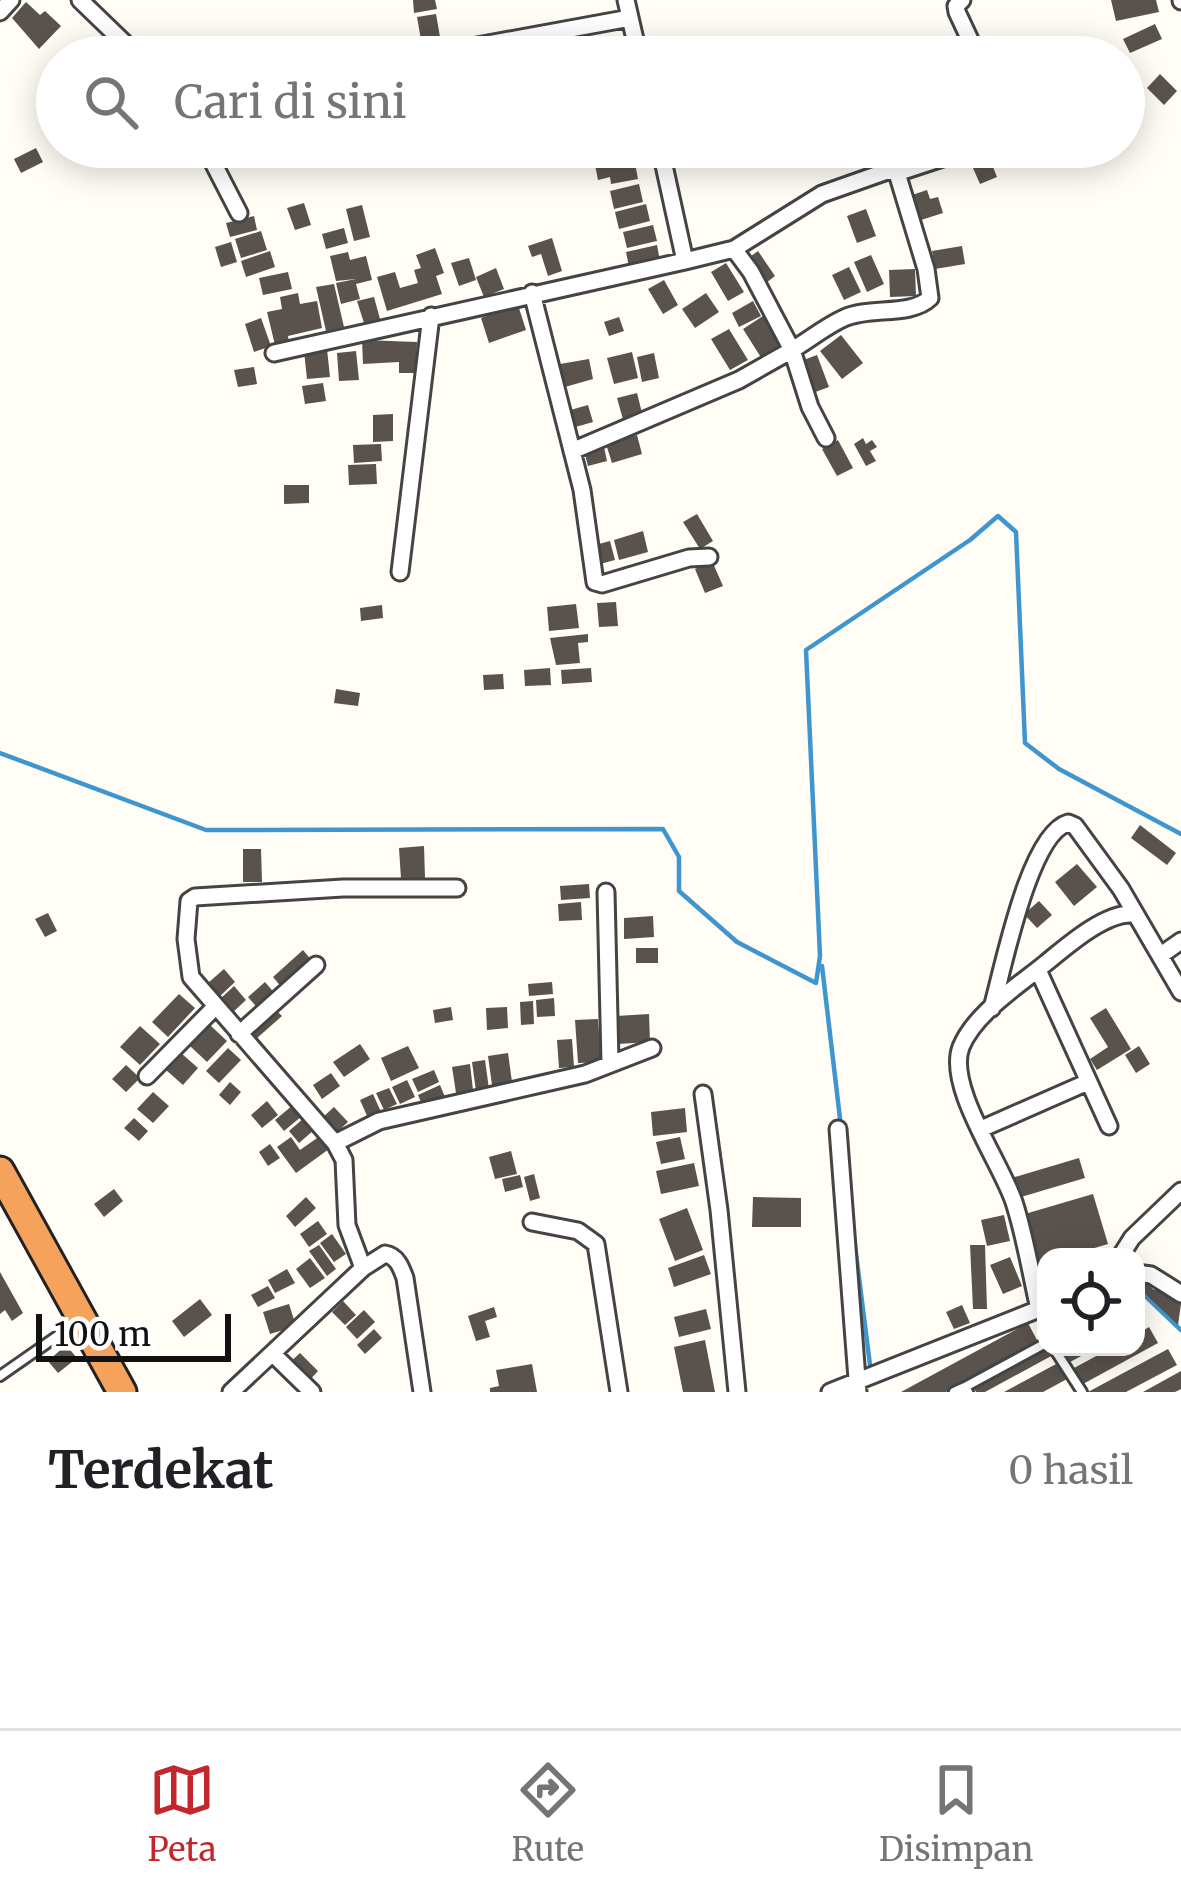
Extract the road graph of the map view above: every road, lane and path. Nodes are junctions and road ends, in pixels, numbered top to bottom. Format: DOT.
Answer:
graph roads {
  1 [pos="11,0"];
  2 [pos="80,0"];
  3 [pos="626,0"];
  4 [pos="962,0"];
  5 [pos="0,12"];
  6 [pos="630,18"];
  7 [pos="117,36"];
  8 [pos="550,36"];
  9 [pos="634,36"];
  10 [pos="968,36"];
  11 [pos="216,168"];
  12 [pos="665,168"];
  13 [pos="912,168"];
  14 [pos="897,173"];
  15 [pos="239,213"];
  16 [pos="734,249"];
  17 [pos="685,261"];
  18 [pos="532,293"];
  19 [pos="431,316"];
  20 [pos="792,350"];
  21 [pos="274,353"];
  22 [pos="826,439"];
  23 [pos="572,451"];
  24 [pos="710,557"];
  25 [pos="400,572"];
  26 [pos="458,888"];
  27 [pos="606,892"];
  28 [pos="1132,914"];
  29 [pos="1181,941"];
  30 [pos="1161,955"];
  31 [pos="316,965"];
  32 [pos="1038,970"];
  33 [pos="1181,992"];
  34 [pos="215,1007"];
  35 [pos="991,1011"];
  36 [pos="239,1034"];
  37 [pos="652,1048"];
  38 [pos="610,1061"];
  39 [pos="147,1076"];
  40 [pos="1088,1082"];
  41 [pos="703,1094"];
  42 [pos="1109,1126"];
  43 [pos="838,1129"];
  44 [pos="981,1130"];
  45 [pos="335,1143"];
  46 [pos="0,1171"];
  47 [pos="1181,1191"];
  48 [pos="532,1222"];
  49 [pos="1126,1248"];
  50 [pos="363,1268"];
  51 [pos="1145,1274"];
  52 [pos="1037,1289"];
  53 [pos="1181,1294"];
  54 [pos="1037,1310"];
  55 [pos="82,1319"];
  56 [pos="1037,1352"];
  57 [pos="274,1355"];
  58 [pos="1057,1356"];
  59 [pos="0,1376"];
  60 [pos="858,1387"];
  61 [pos="966,1389"];
  62 [pos="122,1392"];
  63 [pos="231,1392"];
  64 [pos="312,1392"];
  65 [pos="422,1392"];
  66 [pos="620,1392"];
  67 [pos="736,1392"];
  68 [pos="830,1392"];
  69 [pos="955,1392"];
  70 [pos="1082,1392"];
  1 -- 5 [label="street"];
  2 -- 7 [label="street"];
  3 -- 6 [label="street"];
  4 -- 10 [label="street"];
  6 -- 8 [label="street"];
  6 -- 9 [label="street"];
  11 -- 15 [label="street"];
  12 -- 17 [label="street"];
  13 -- 14 [label="street"];
  14 -- 16 [label="street"];
  14 -- 20 [label="street"];
  16 -- 17 [label="street"];
  16 -- 20 [label="street"];
  17 -- 18 [label="street"];
  18 -- 19 [label="street"];
  18 -- 23 [label="street"];
  19 -- 21 [label="street"];
  19 -- 25 [label="street"];
  20 -- 22 [label="street"];
  20 -- 23 [label="street"];
  23 -- 24 [label="street"];
  26 -- 34 [label="street"];
  27 -- 38 [label="street"];
  28 -- 30 [label="street"];
  28 -- 32 [label="street"];
  28 -- 35 [label="street"];
  29 -- 30 [label="street"];
  30 -- 33 [label="street"];
  31 -- 36 [label="street"];
  32 -- 35 [label="street"];
  32 -- 40 [label="street"];
  34 -- 36 [label="street"];
  34 -- 39 [label="street"];
  35 -- 44 [label="street"];
  36 -- 45 [label="street"];
  37 -- 38 [label="street"];
  38 -- 45 [label="street"];
  40 -- 42 [label="street"];
  40 -- 44 [label="street"];
  41 -- 67 [label="street"];
  43 -- 60 [label="street"];
  44 -- 52 [label="street"];
  45 -- 50 [label="street"];
  46 -- 55 [label="highway"];
  47 -- 49 [label="street"];
  48 -- 66 [label="street"];
  50 -- 57 [label="street"];
  50 -- 65 [label="street"];
  51 -- 53 [label="street"];
  54 -- 60 [label="street"];
  55 -- 59 [label="lane"];
  55 -- 62 [label="highway"];
  56 -- 61 [label="lane"];
  57 -- 63 [label="street"];
  57 -- 64 [label="street"];
  58 -- 70 [label="lane"];
  60 -- 68 [label="street"];
  61 -- 69 [label="lane"];
}
